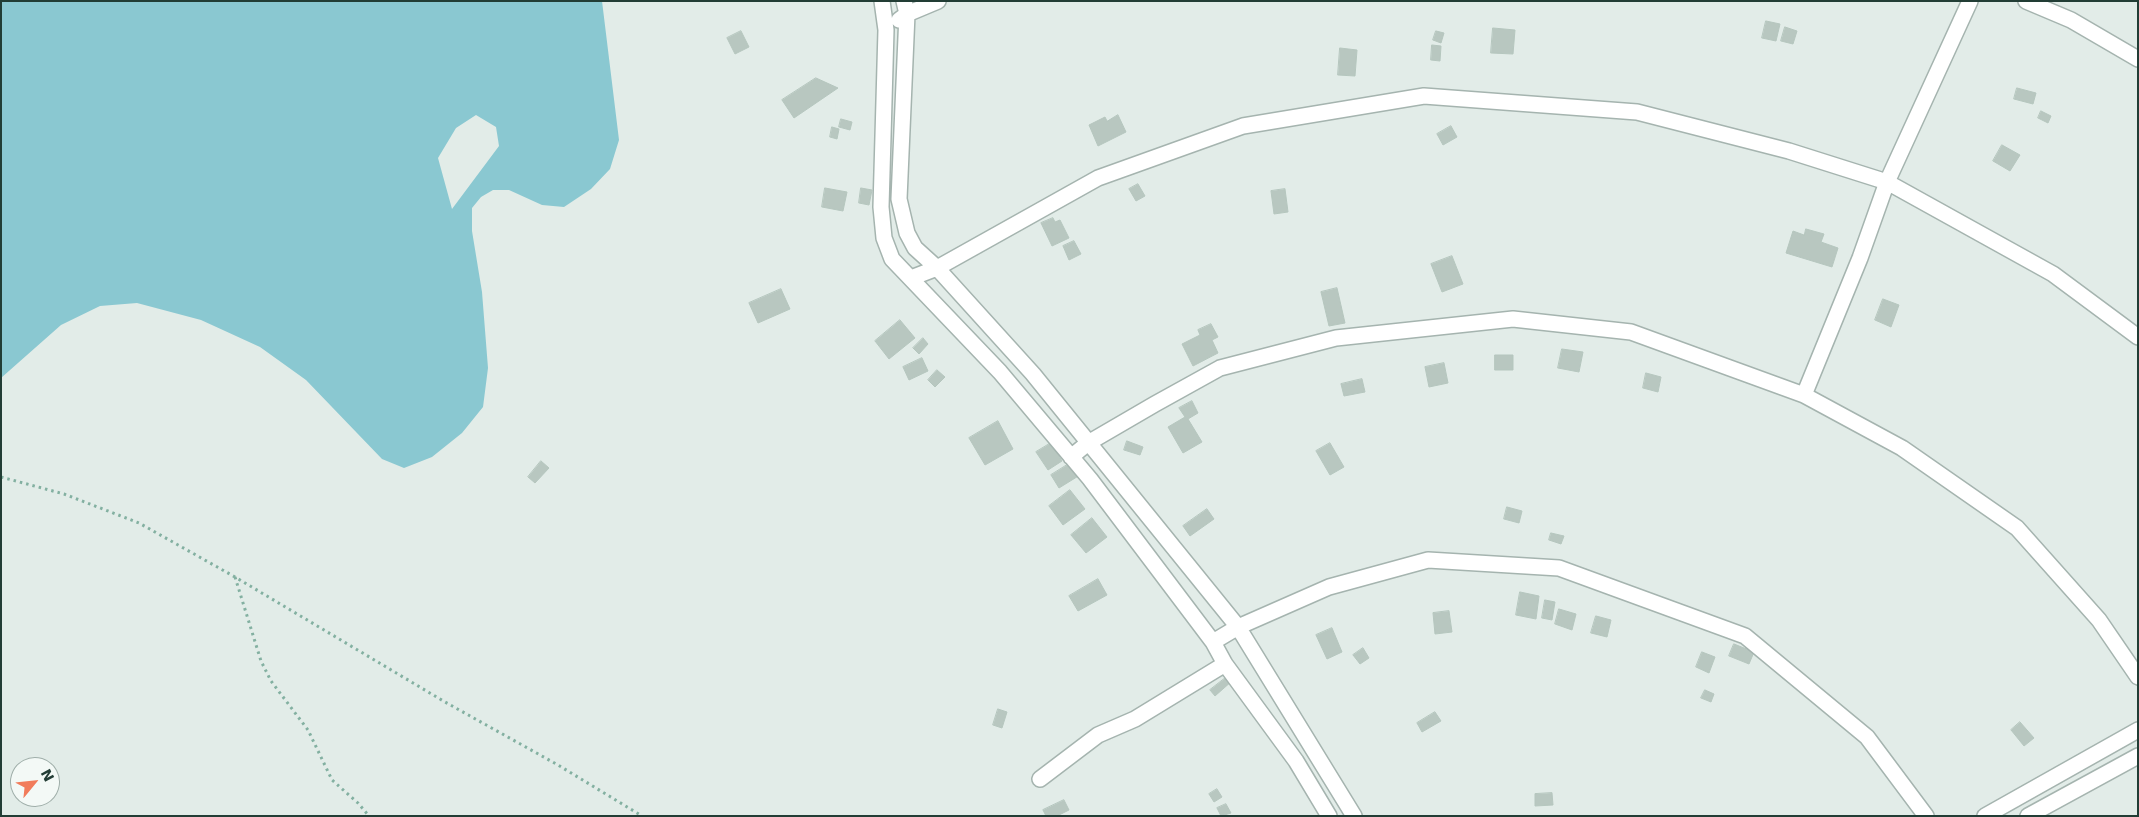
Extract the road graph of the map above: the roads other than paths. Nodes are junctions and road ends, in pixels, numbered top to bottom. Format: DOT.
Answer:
graph roads {
  1 [pos="882,1"];
  2 [pos="938,1"];
  3 [pos="1970,1"];
  4 [pos="2026,1"];
  5 [pos="906,8"];
  6 [pos="886,30"];
  7 [pos="2138,59"];
  8 [pos="1887,182"];
  9 [pos="937,268"];
  10 [pos="911,278"];
  11 [pos="2138,336"];
  12 [pos="1804,395"];
  13 [pos="1088,443"];
  14 [pos="1071,457"];
  15 [pos="1238,627"];
  16 [pos="1213,642"];
  17 [pos="1226,664"];
  18 [pos="2138,677"];
  19 [pos="2138,730"];
  20 [pos="2138,756"];
  21 [pos="1040,779"];
  22 [pos="1329,816"];
  23 [pos="1354,816"];
  24 [pos="1926,816"];
  25 [pos="1985,816"];
  26 [pos="2028,816"];
  1 -- 6 [label="street"];
  2 -- 5 [label="street"];
  3 -- 8 [label="street"];
  4 -- 7 [label="street"];
  5 -- 6 [label="street"];
  5 -- 9 [label="street"];
  6 -- 10 [label="street"];
  8 -- 9 [label="street"];
  8 -- 11 [label="street"];
  8 -- 12 [label="street"];
  9 -- 10 [label="street"];
  9 -- 13 [label="street"];
  10 -- 14 [label="street"];
  12 -- 13 [label="street"];
  12 -- 18 [label="street"];
  13 -- 14 [label="street"];
  13 -- 15 [label="street"];
  14 -- 16 [label="street"];
  15 -- 16 [label="street"];
  15 -- 23 [label="street"];
  15 -- 24 [label="street"];
  16 -- 17 [label="street"];
  17 -- 21 [label="street"];
  17 -- 22 [label="street"];
  19 -- 25 [label="street"];
  20 -- 26 [label="street"];
}
